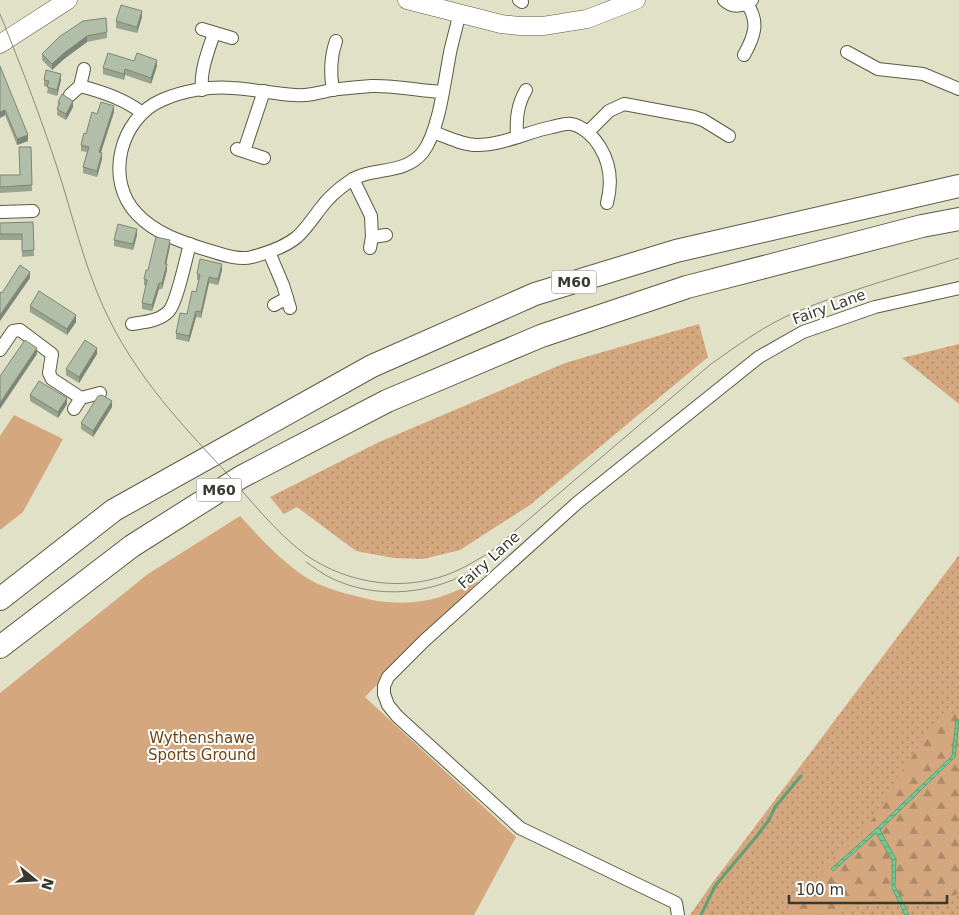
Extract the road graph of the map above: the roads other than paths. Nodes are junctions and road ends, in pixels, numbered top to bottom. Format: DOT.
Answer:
graph roads {
  1 [pos="68,0"];
  2 [pos="407,0"];
  3 [pos="636,0"];
  4 [pos="724,0"];
  5 [pos="749,2"];
  6 [pos="460,13"];
  7 [pos="232,38"];
  8 [pos="0,44"];
  9 [pos="331,44"];
  10 [pos="744,55"];
  11 [pos="850,58"];
  12 [pos="84,70"];
  13 [pos="80,86"];
  14 [pos="959,89"];
  15 [pos="202,90"];
  16 [pos="333,90"];
  17 [pos="526,90"];
  18 [pos="264,91"];
  19 [pos="443,92"];
  20 [pos="70,95"];
  21 [pos="141,112"];
  22 [pos="433,132"];
  23 [pos="588,132"];
  24 [pos="729,136"];
  25 [pos="518,137"];
  26 [pos="264,158"];
  27 [pos="353,179"];
  28 [pos="959,186"];
  29 [pos="622,199"];
  30 [pos="34,211"];
  31 [pos="0,212"];
  32 [pos="959,219"];
  33 [pos="386,235"];
  34 [pos="190,244"];
  35 [pos="268,252"];
  36 [pos="959,288"];
  37 [pos="274,305"];
  38 [pos="132,324"];
  39 [pos="0,350"];
  40 [pos="100,394"];
  41 [pos="81,398"];
  42 [pos="74,409"];
  43 [pos="0,599"];
  44 [pos="0,647"];
  45 [pos="678,915"];
  1 -- 8 [label="main road"];
  2 -- 6 [label="main road"];
  3 -- 6 [label="main road"];
  4 -- 5 [label="street"];
  5 -- 10 [label="street"];
  6 -- 19 [label="street"];
  7 -- 15 [label="street"];
  9 -- 16 [label="street"];
  11 -- 14 [label="street"];
  12 -- 13 [label="street"];
  13 -- 20 [label="street"];
  13 -- 21 [label="street"];
  15 -- 18 [label="street"];
  15 -- 21 [label="street"];
  16 -- 18 [label="street"];
  16 -- 19 [label="street"];
  17 -- 25 [label="street"];
  18 -- 26 [label="street"];
  19 -- 22 [label="street"];
  21 -- 34 [label="street"];
  22 -- 25 [label="street"];
  22 -- 27 [label="street"];
  23 -- 24 [label="street"];
  23 -- 25 [label="street"];
  23 -- 29 [label="street"];
  27 -- 33 [label="street"];
  27 -- 35 [label="street"];
  28 -- 43 [label="highway, M60"];
  30 -- 31 [label="street"];
  32 -- 44 [label="highway, M60"];
  34 -- 35 [label="street"];
  34 -- 38 [label="street"];
  35 -- 37 [label="street"];
  36 -- 45 [label="street, Fairy Lane"];
  39 -- 41 [label="street"];
  40 -- 41 [label="street"];
  41 -- 42 [label="street"];
}
